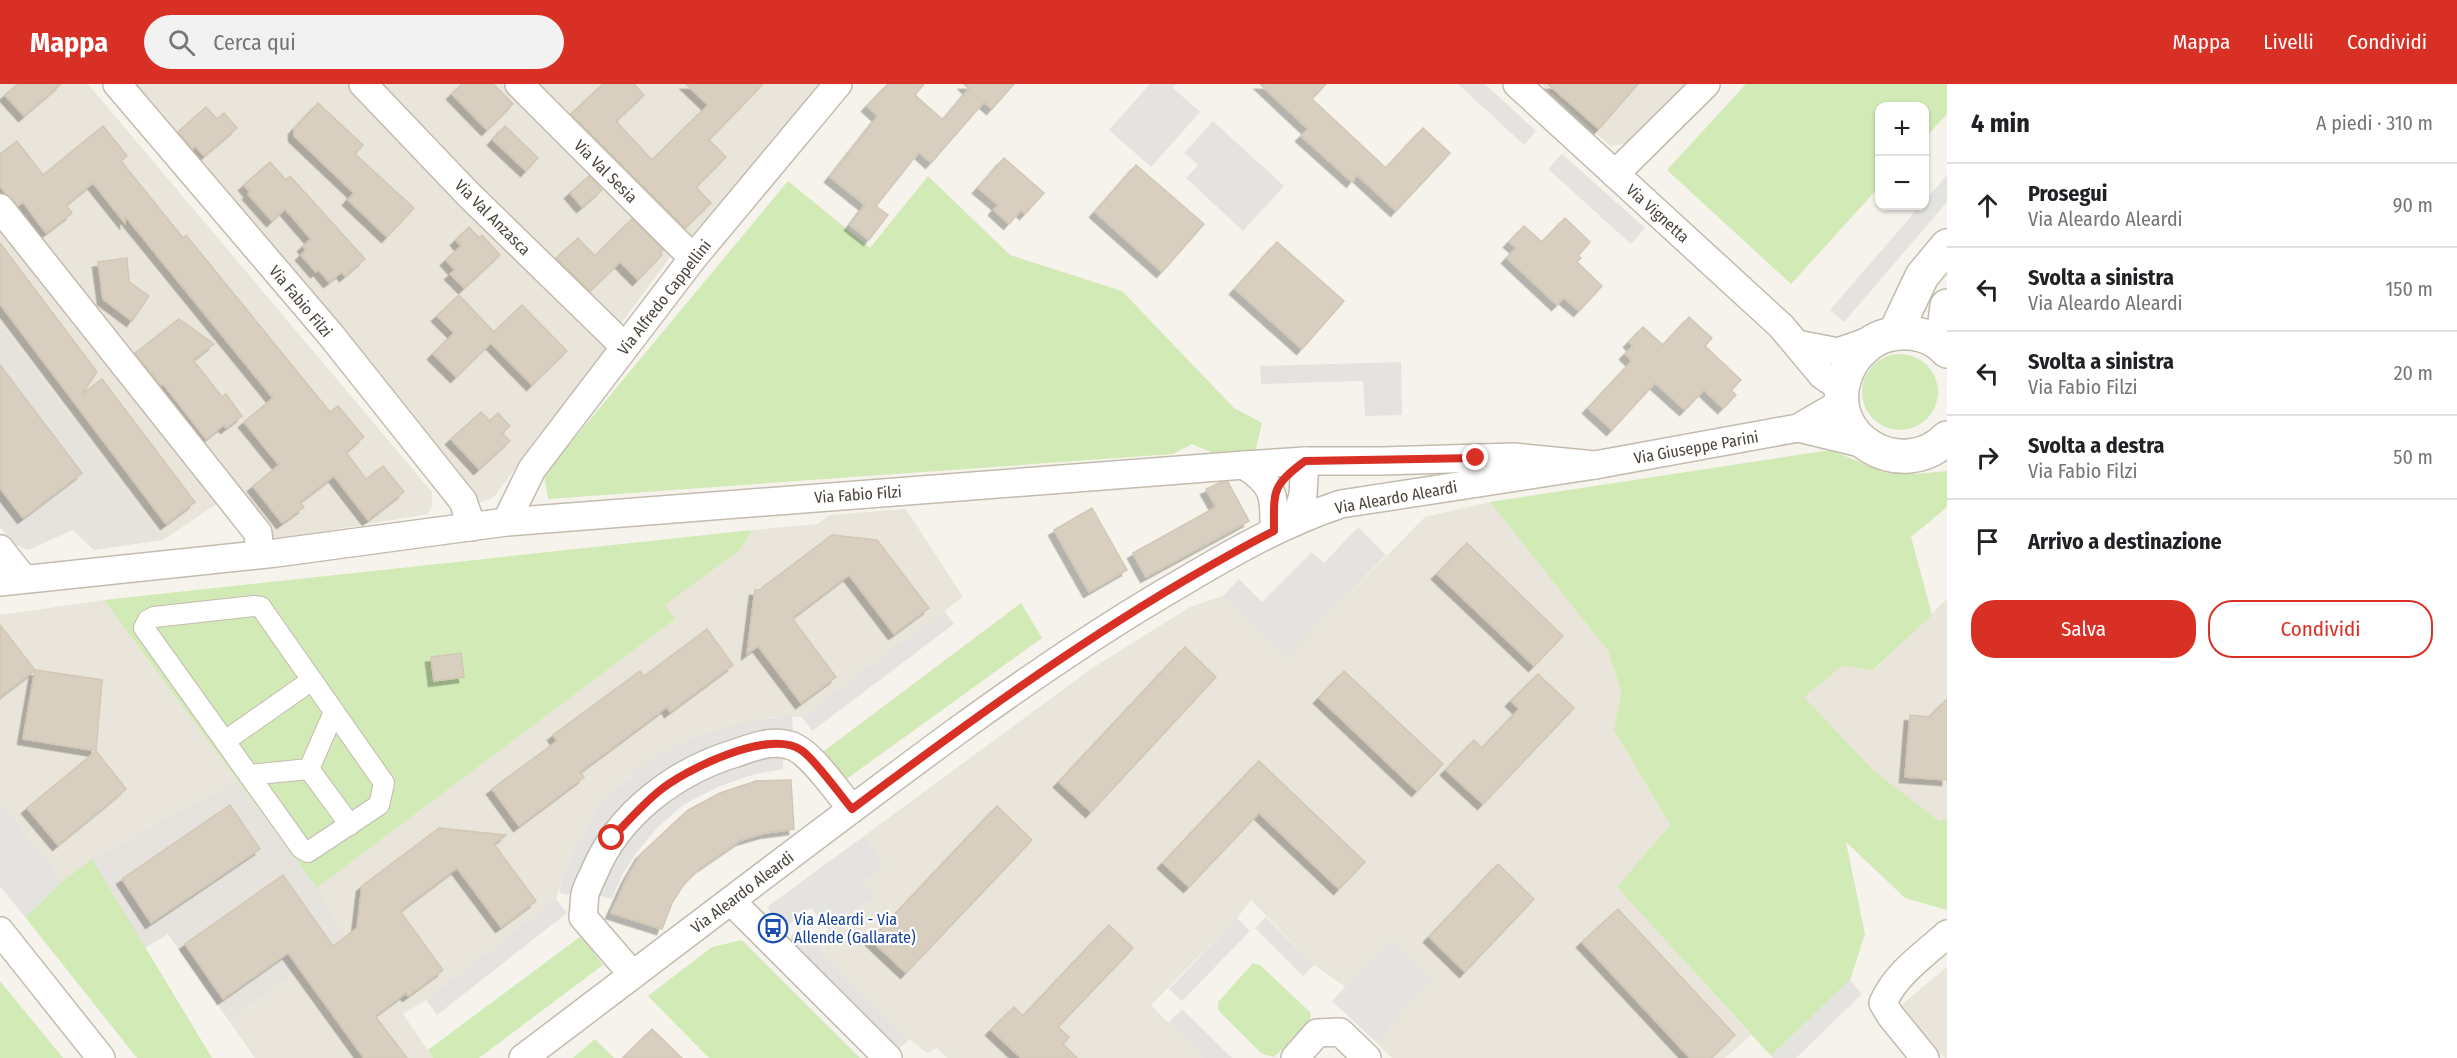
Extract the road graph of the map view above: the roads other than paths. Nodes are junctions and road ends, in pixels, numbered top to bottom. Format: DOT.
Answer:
graph roads {
  1 [pos="117,84"];
  2 [pos="363,84"];
  3 [pos="519,84"];
  4 [pos="838,84"];
  5 [pos="1516,84"];
  6 [pos="1706,84"];
  7 [pos="1615,174"];
  8 [pos="0,208"];
  9 [pos="1947,246"];
  10 [pos="693,258"];
  11 [pos="1947,306"];
  12 [pos="1884,337"];
  13 [pos="1797,344"];
  14 [pos="625,347"];
  15 [pos="1945,348"];
  16 [pos="1835,389"];
  17 [pos="1804,425"];
  18 [pos="1861,441"];
  19 [pos="1945,443"];
  20 [pos="1305,461"];
  21 [pos="1244,465"];
  22 [pos="1595,465"];
  23 [pos="1273,494"];
  24 [pos="506,522"];
  25 [pos="1284,526"];
  26 [pos="472,527"];
  27 [pos="0,549"];
  28 [pos="260,554"];
  29 [pos="11,580"];
  30 [pos="312,680"];
  31 [pos="334,712"];
  32 [pos="225,741"];
  33 [pos="309,769"];
  34 [pos="249,775"];
  35 [pos="852,809"];
  36 [pos="350,825"];
  37 [pos="731,901"];
  38 [pos="0,931"];
  39 [pos="1947,934"];
  40 [pos="633,975"];
  41 [pos="1918,1055"];
  42 [pos="102,1058"];
  43 [pos="523,1058"];
  44 [pos="888,1058"];
  45 [pos="1295,1058"];
  46 [pos="1367,1058"];
  1 -- 26 [label="street, Via Fabio Filzi"];
  2 -- 14 [label="street, Via Val Anzasca"];
  3 -- 10 [label="street, Via Val Sesia"];
  4 -- 10 [label="street, Via Alfredo Cappellini"];
  5 -- 7 [label="street, Via Vignetta"];
  6 -- 7 [label="street"];
  7 -- 13 [label="street, Via Vignetta"];
  8 -- 28 [label="street"];
  9 -- 12 [label="street"];
  10 -- 14 [label="street, Via Alfredo Cappellini"];
  11 -- 15 [label="street"];
  12 -- 13 [label="street"];
  12 -- 15 [label="street"];
  12 -- 16 [label="street"];
  13 -- 16 [label="street, Via Vignetta"];
  14 -- 24 [label="street, Via Alfredo Cappellini"];
  16 -- 17 [label="street, Via Giuseppe Parini"];
  16 -- 18 [label="street"];
  17 -- 18 [label="street, Via Giuseppe Parini"];
  17 -- 22 [label="street, Via Giuseppe Parini"];
  18 -- 19 [label="street"];
  20 -- 21 [label="street, Via Fabio Filzi"];
  20 -- 22 [label="street, Via Fabio Filzi"];
  20 -- 23 [label="street"];
  20 -- 25 [label="street"];
  21 -- 23 [label="street"];
  21 -- 24 [label="street, Via Fabio Filzi"];
  22 -- 25 [label="street, Via Aleardo Aleardi"];
  23 -- 25 [label="street"];
  24 -- 26 [label="street, Via Fabio Filzi"];
  25 -- 35 [label="street, Via Aleardo Aleardi"];
  26 -- 28 [label="street, Via Fabio Filzi"];
  27 -- 29 [label="street"];
  28 -- 29 [label="street, Via Fabio Filzi"];
  30 -- 31 [label="street"];
  30 -- 32 [label="street"];
  30 -- 32 [label="street"];
  31 -- 33 [label="street"];
  31 -- 36 [label="street"];
  32 -- 34 [label="street"];
  33 -- 34 [label="street"];
  33 -- 36 [label="street"];
  34 -- 36 [label="street"];
  35 -- 37 [label="street, Via Aleardo Aleardi"];
  35 -- 40 [label="street"];
  37 -- 40 [label="street, Via Aleardo Aleardi"];
  37 -- 44 [label="street"];
  38 -- 42 [label="street"];
  39 -- 41 [label="street"];
  40 -- 43 [label="street, Via Aleardo Aleardi"];
  45 -- 46 [label="street"];
}
